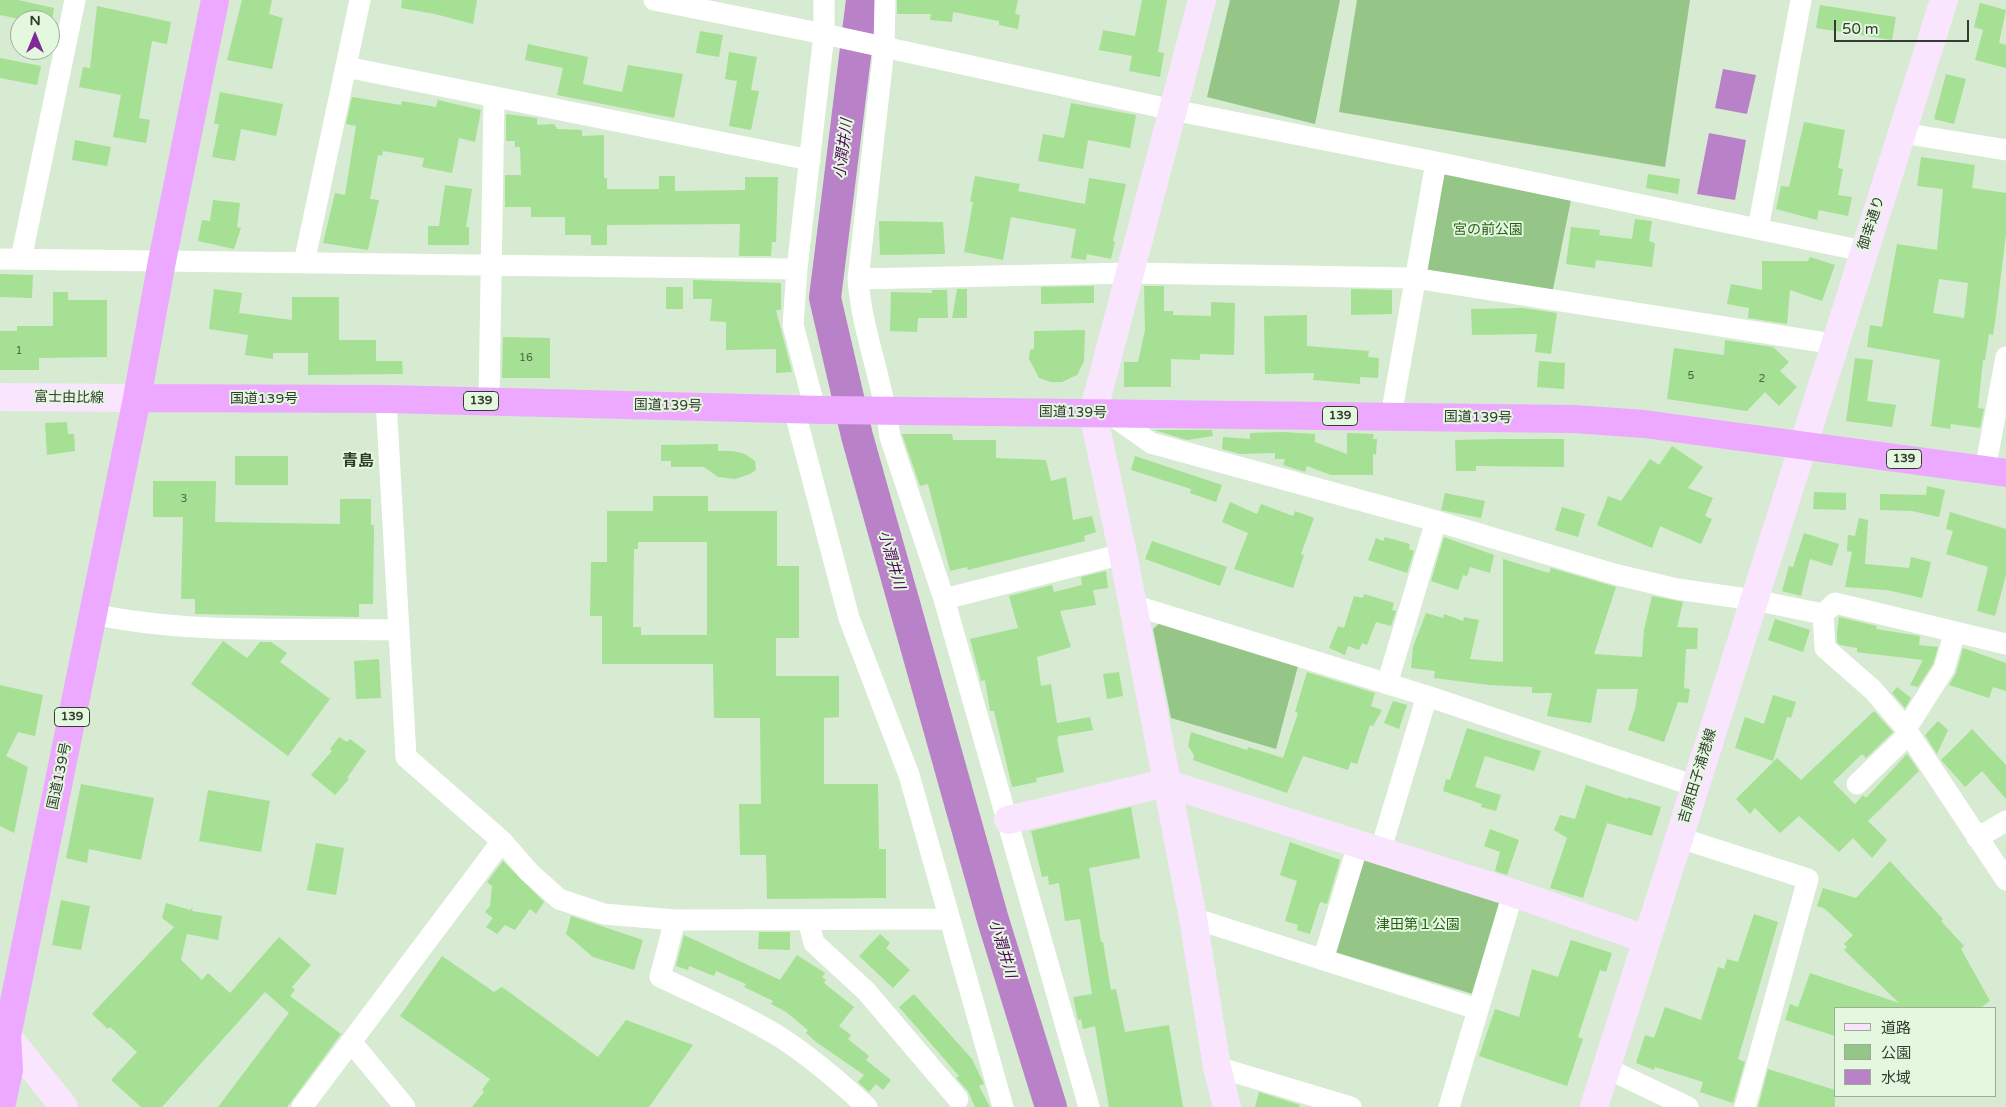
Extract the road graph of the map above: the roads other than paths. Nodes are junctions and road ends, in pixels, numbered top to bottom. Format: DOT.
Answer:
graph roads {
  1 [pos="76,0"];
  2 [pos="215,0"];
  3 [pos="360,0"];
  4 [pos="654,0"];
  5 [pos="824,0"];
  6 [pos="885,0"];
  7 [pos="1202,0"];
  8 [pos="1801,0"];
  9 [pos="1944,0"];
  10 [pos="824,34"];
  11 [pos="884,48"];
  12 [pos="346,67"];
  13 [pos="494,98"];
  14 [pos="1173,110"];
  15 [pos="1902,133"];
  16 [pos="2006,150"];
  17 [pos="810,160"];
  18 [pos="1436,162"];
  19 [pos="1758,229"];
  20 [pos="1863,251"];
  21 [pos="10,259"];
  22 [pos="162,261"];
  23 [pos="304,263"];
  24 [pos="491,265"];
  25 [pos="797,269"];
  26 [pos="1128,273"];
  27 [pos="1414,278"];
  28 [pos="858,279"];
  29 [pos="1834,344"];
  30 [pos="2006,357"];
  31 [pos="0,397"];
  32 [pos="137,398"];
  33 [pos="386,399"];
  34 [pos="489,401"];
  35 [pos="811,409"];
  36 [pos="882,410"];
  37 [pos="1102,413"];
  38 [pos="1391,416"];
  39 [pos="1802,446"];
  40 [pos="1996,472"];
  41 [pos="1436,521"];
  42 [pos="1123,554"];
  43 [pos="944,598"];
  44 [pos="1754,600"];
  45 [pos="1133,605"];
  46 [pos="93,614"];
  47 [pos="1823,614"];
  48 [pos="399,630"];
  49 [pos="1955,632"];
  50 [pos="2006,644"];
  51 [pos="1387,684"];
  52 [pos="1427,696"];
  53 [pos="1908,732"];
  54 [pos="1165,783"];
  55 [pos="1857,784"];
  56 [pos="1695,786"];
  57 [pos="1008,820"];
  58 [pos="2006,821"];
  59 [pos="1680,838"];
  60 [pos="1977,838"];
  61 [pos="502,841"];
  62 [pos="1369,849"];
  63 [pos="2006,880"];
  64 [pos="1514,893"];
  65 [pos="1193,918"];
  66 [pos="949,919"];
  67 [pos="675,920"];
  68 [pos="808,920"];
  69 [pos="1646,939"];
  70 [pos="1323,960"];
  71 [pos="1477,1009"];
  72 [pos="352,1042"];
  73 [pos="3,1046"];
  74 [pos="1217,1067"];
  75 [pos="1606,1068"];
  76 [pos="958,1099"];
  77 [pos="1,1107"];
  78 [pos="39,1107"];
  79 [pos="64,1107"];
  80 [pos="302,1107"];
  81 [pos="405,1107"];
  82 [pos="867,1107"];
  83 [pos="1003,1107"];
  84 [pos="1089,1107"];
  85 [pos="1227,1107"];
  86 [pos="1351,1107"];
  87 [pos="1449,1107"];
  88 [pos="1594,1107"];
  89 [pos="1688,1107"];
  90 [pos="1745,1107"];
  1 -- 21 [label="street"];
  2 -- 22 [label="highway, 国道139号 / 139"];
  3 -- 12 [label="street"];
  4 -- 10 [label="street"];
  5 -- 10 [label="street"];
  6 -- 11 [label="street"];
  7 -- 14 [label="street"];
  8 -- 19 [label="street"];
  9 -- 15 [label="street, 御幸通り"];
  10 -- 11 [label="street"];
  10 -- 17 [label="street"];
  11 -- 14 [label="street"];
  11 -- 28 [label="street"];
  12 -- 13 [label="street"];
  12 -- 23 [label="street"];
  13 -- 17 [label="street"];
  13 -- 24 [label="street"];
  14 -- 18 [label="street"];
  14 -- 26 [label="street"];
  15 -- 16 [label="street"];
  15 -- 20 [label="street, 御幸通り"];
  17 -- 25 [label="street"];
  18 -- 19 [label="street"];
  18 -- 27 [label="street"];
  19 -- 20 [label="street"];
  20 -- 29 [label="street, 御幸通り"];
  21 -- 22 [label="street"];
  22 -- 23 [label="street"];
  22 -- 32 [label="highway, 国道139号 / 139"];
  23 -- 24 [label="street"];
  24 -- 25 [label="street"];
  24 -- 34 [label="street"];
  25 -- 35 [label="street"];
  26 -- 27 [label="street"];
  26 -- 28 [label="street"];
  26 -- 37 [label="street"];
  27 -- 29 [label="street"];
  27 -- 38 [label="street"];
  28 -- 36 [label="street"];
  29 -- 39 [label="street, 御幸通り"];
  30 -- 40 [label="street"];
  31 -- 32 [label="street, 富士由比線"];
  32 -- 33 [label="highway, 国道139号 / 139"];
  32 -- 46 [label="highway, 国道139号 / 139"];
  33 -- 34 [label="highway, 国道139号 / 139"];
  33 -- 48 [label="street"];
  34 -- 35 [label="highway, 国道139号 / 139"];
  35 -- 36 [label="highway, 国道139号 / 139"];
  35 -- 66 [label="street"];
  36 -- 37 [label="highway, 国道139号 / 139"];
  36 -- 43 [label="street"];
  37 -- 38 [label="highway, 国道139号 / 139"];
  37 -- 41 [label="street"];
  37 -- 42 [label="street"];
  38 -- 39 [label="highway, 国道139号 / 139"];
  39 -- 40 [label="highway, 国道139号 / 139"];
  39 -- 44 [label="street, 吉原田子浦港線"];
  41 -- 44 [label="street"];
  41 -- 51 [label="street"];
  42 -- 43 [label="street"];
  42 -- 45 [label="street"];
  43 -- 57 [label="street"];
  44 -- 47 [label="street"];
  44 -- 56 [label="street, 吉原田子浦港線"];
  45 -- 51 [label="street"];
  45 -- 54 [label="street"];
  46 -- 48 [label="street"];
  46 -- 73 [label="highway, 国道139号 / 139"];
  47 -- 49 [label="street"];
  47 -- 53 [label="street"];
  48 -- 61 [label="street"];
  49 -- 50 [label="street"];
  49 -- 53 [label="street"];
  51 -- 52 [label="street"];
  52 -- 56 [label="street"];
  52 -- 62 [label="street"];
  53 -- 55 [label="street"];
  53 -- 60 [label="street"];
  54 -- 57 [label="street"];
  54 -- 62 [label="street"];
  54 -- 65 [label="street"];
  56 -- 59 [label="street, 吉原田子浦港線"];
  57 -- 84 [label="street"];
  58 -- 60 [label="street"];
  59 -- 69 [label="street, 吉原田子浦港線"];
  59 -- 90 [label="street"];
  60 -- 63 [label="street"];
  61 -- 67 [label="street"];
  61 -- 72 [label="street"];
  62 -- 64 [label="street"];
  62 -- 70 [label="street"];
  64 -- 69 [label="street"];
  64 -- 71 [label="street"];
  65 -- 70 [label="street"];
  65 -- 74 [label="street"];
  66 -- 68 [label="street"];
  66 -- 83 [label="street"];
  67 -- 68 [label="street"];
  67 -- 82 [label="street"];
  68 -- 76 [label="street"];
  69 -- 75 [label="street, 吉原田子浦港線"];
  70 -- 71 [label="street"];
  71 -- 87 [label="street"];
  72 -- 80 [label="street"];
  72 -- 81 [label="street"];
  73 -- 77 [label="highway, 国道139号 / 139"];
  73 -- 78 [label="street"];
  73 -- 79 [label="street"];
  74 -- 85 [label="street"];
  74 -- 86 [label="street"];
  75 -- 88 [label="street, 吉原田子浦港線"];
  75 -- 89 [label="street"];
}
